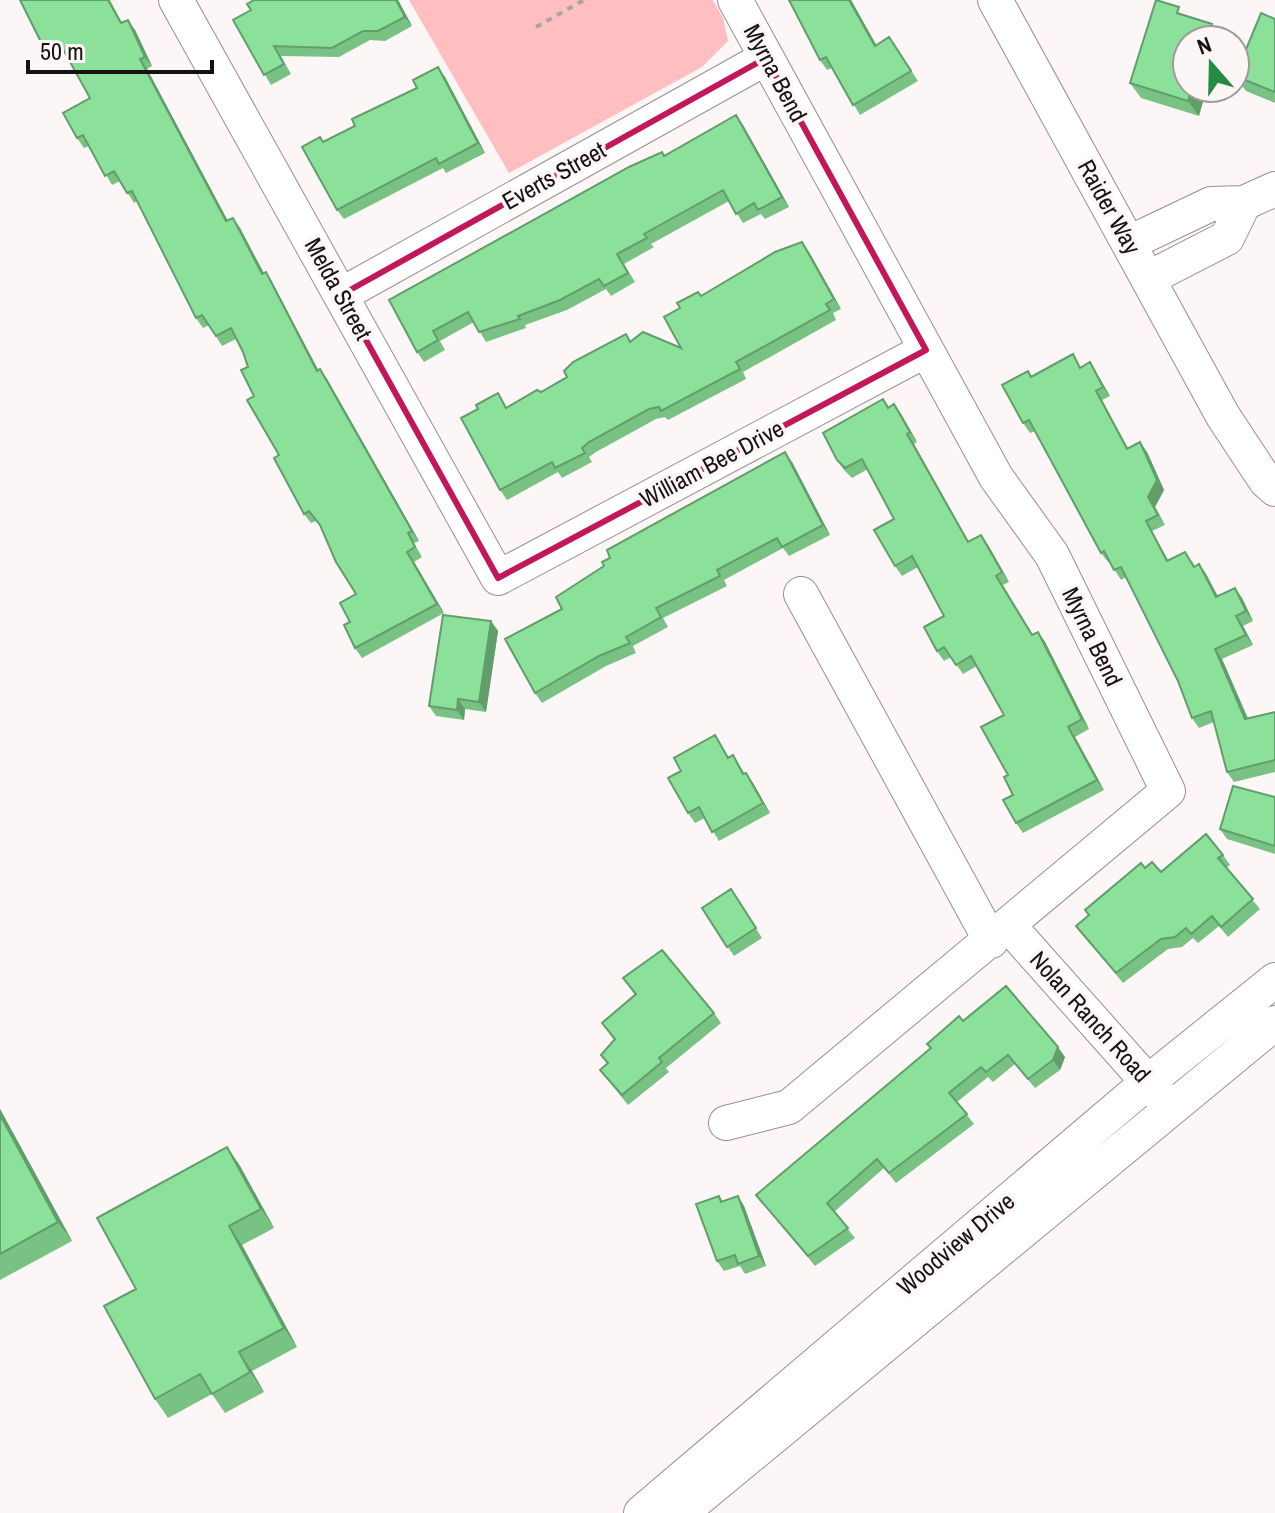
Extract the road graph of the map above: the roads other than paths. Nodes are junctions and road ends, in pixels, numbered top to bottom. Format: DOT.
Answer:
graph roads {
  1 [pos="176,0"];
  2 [pos="735,0"];
  3 [pos="995,0"];
  4 [pos="766,58"];
  5 [pos="1275,189"];
  6 [pos="1244,203"];
  7 [pos="1129,243"];
  8 [pos="1149,278"];
  9 [pos="341,295"];
  10 [pos="926,350"];
  11 [pos="1223,416"];
  12 [pos="1275,449"];
  13 [pos="1275,489"];
  14 [pos="498,578"];
  15 [pos="801,594"];
  16 [pos="1000,934"];
  17 [pos="1275,980"];
  18 [pos="1275,1023"];
  19 [pos="1148,1082"];
  20 [pos="1171,1109"];
  21 [pos="726,1123"];
  22 [pos="741,1445"];
  23 [pos="641,1513"];
  24 [pos="681,1513"];
  1 -- 9 [label="street, Melda Street"];
  2 -- 4 [label="street, Myrna Bend"];
  3 -- 7 [label="street, Raider Way"];
  4 -- 9 [label="street, Everts Street"];
  4 -- 10 [label="street, Myrna Bend"];
  5 -- 6 [label="street"];
  6 -- 7 [label="street"];
  6 -- 8 [label="street"];
  7 -- 8 [label="street, Raider Way"];
  8 -- 11 [label="street, Raider Way"];
  9 -- 14 [label="street, Melda Street"];
  10 -- 14 [label="street, William Bee Drive"];
  10 -- 16 [label="street, Myrna Bend"];
  11 -- 12 [label="street, Raider Way"];
  11 -- 13 [label="street, Raider Way"];
  15 -- 16 [label="street, Nolan Ranch Road"];
  16 -- 19 [label="street, Nolan Ranch Road"];
  16 -- 21 [label="street, Myrna Bend"];
  17 -- 19 [label="street, Woodview Drive"];
  18 -- 20 [label="street, Woodview Drive"];
  19 -- 20 [label="street, Nolan Ranch Road"];
  19 -- 22 [label="street, Woodview Drive"];
  20 -- 22 [label="street, Woodview Drive"];
  22 -- 23 [label="street, Woodview Drive"];
  22 -- 24 [label="street, Woodview Drive"];
}
